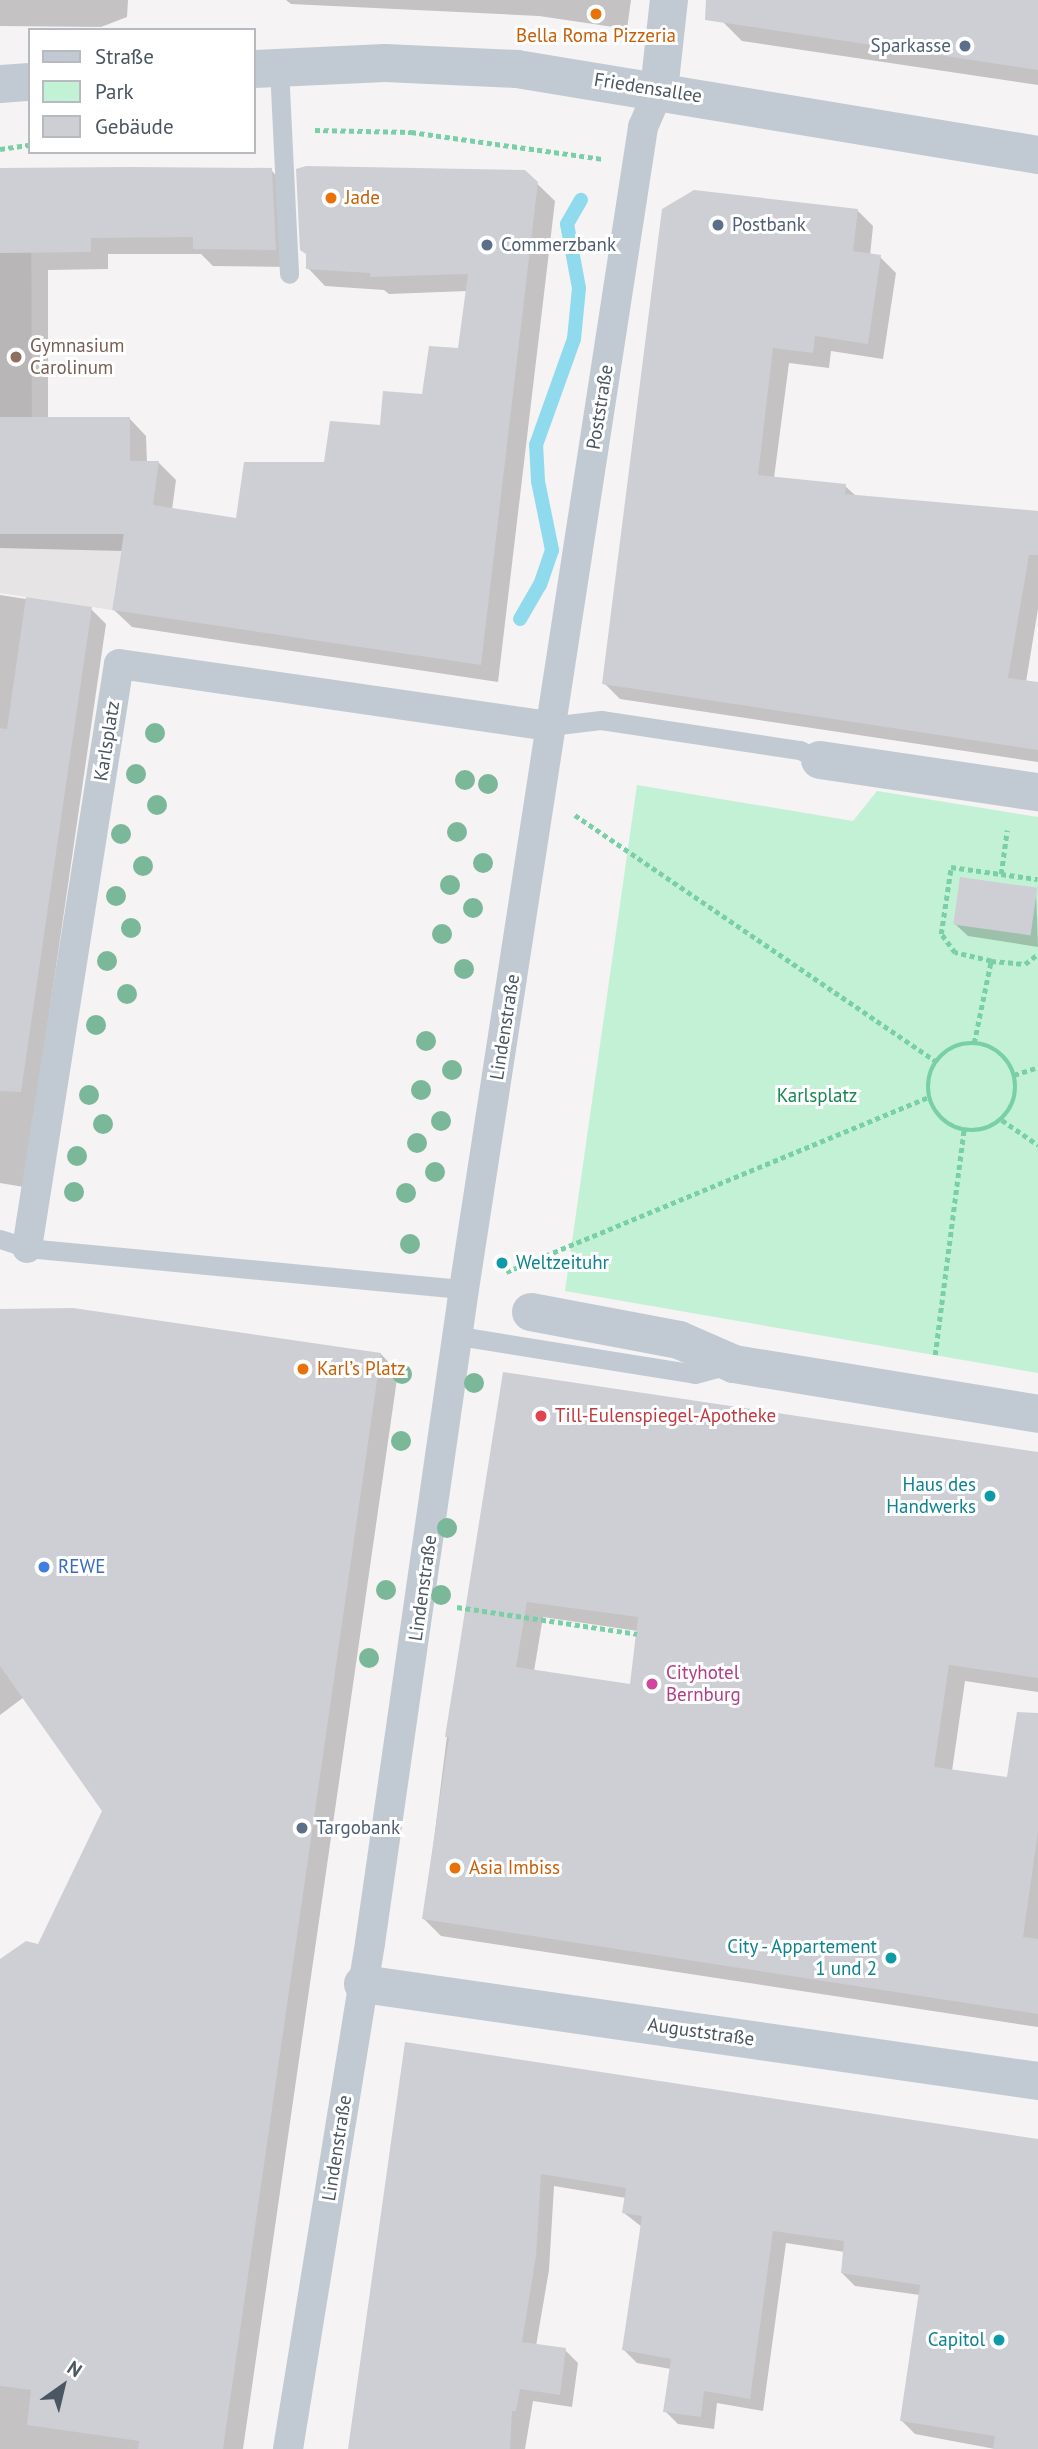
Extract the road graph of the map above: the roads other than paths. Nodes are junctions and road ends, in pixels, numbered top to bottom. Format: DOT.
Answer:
graph roads {
  1 [pos="669,0"];
  2 [pos="267,69"];
  3 [pos="28,82"];
  4 [pos="0,84"];
  5 [pos="659,90"];
  6 [pos="1038,155"];
  7 [pos="289,274"];
  8 [pos="550,726"];
  9 [pos="820,760"];
  10 [pos="1026,790"];
  11 [pos="14,1243"];
  12 [pos="464,1289"];
  13 [pos="531,1312"];
  14 [pos="459,1336"];
  15 [pos="734,1364"];
  16 [pos="1038,1414"];
  17 [pos="363,1984"];
  18 [pos="1038,2081"];
  19 [pos="288,2449"];
  1 -- 5 [label="street"];
  2 -- 5 [label="street, Friedensallee"];
  2 -- 7 [label="lane"];
  3 -- 4 [label="street"];
  5 -- 6 [label="street, Friedensallee"];
  5 -- 8 [label="street, Poststraße"];
  8 -- 9 [label="lane"];
  8 -- 11 [label="street, Karlsplatz"];
  8 -- 12 [label="street, Lindenstraße"];
  9 -- 10 [label="street"];
  11 -- 12 [label="lane"];
  12 -- 14 [label="street, Lindenstraße"];
  13 -- 15 [label="street"];
  14 -- 15 [label="lane"];
  14 -- 17 [label="street, Lindenstraße"];
  15 -- 16 [label="street"];
  17 -- 18 [label="street, Auguststraße"];
  17 -- 19 [label="street, Lindenstraße"];
}
